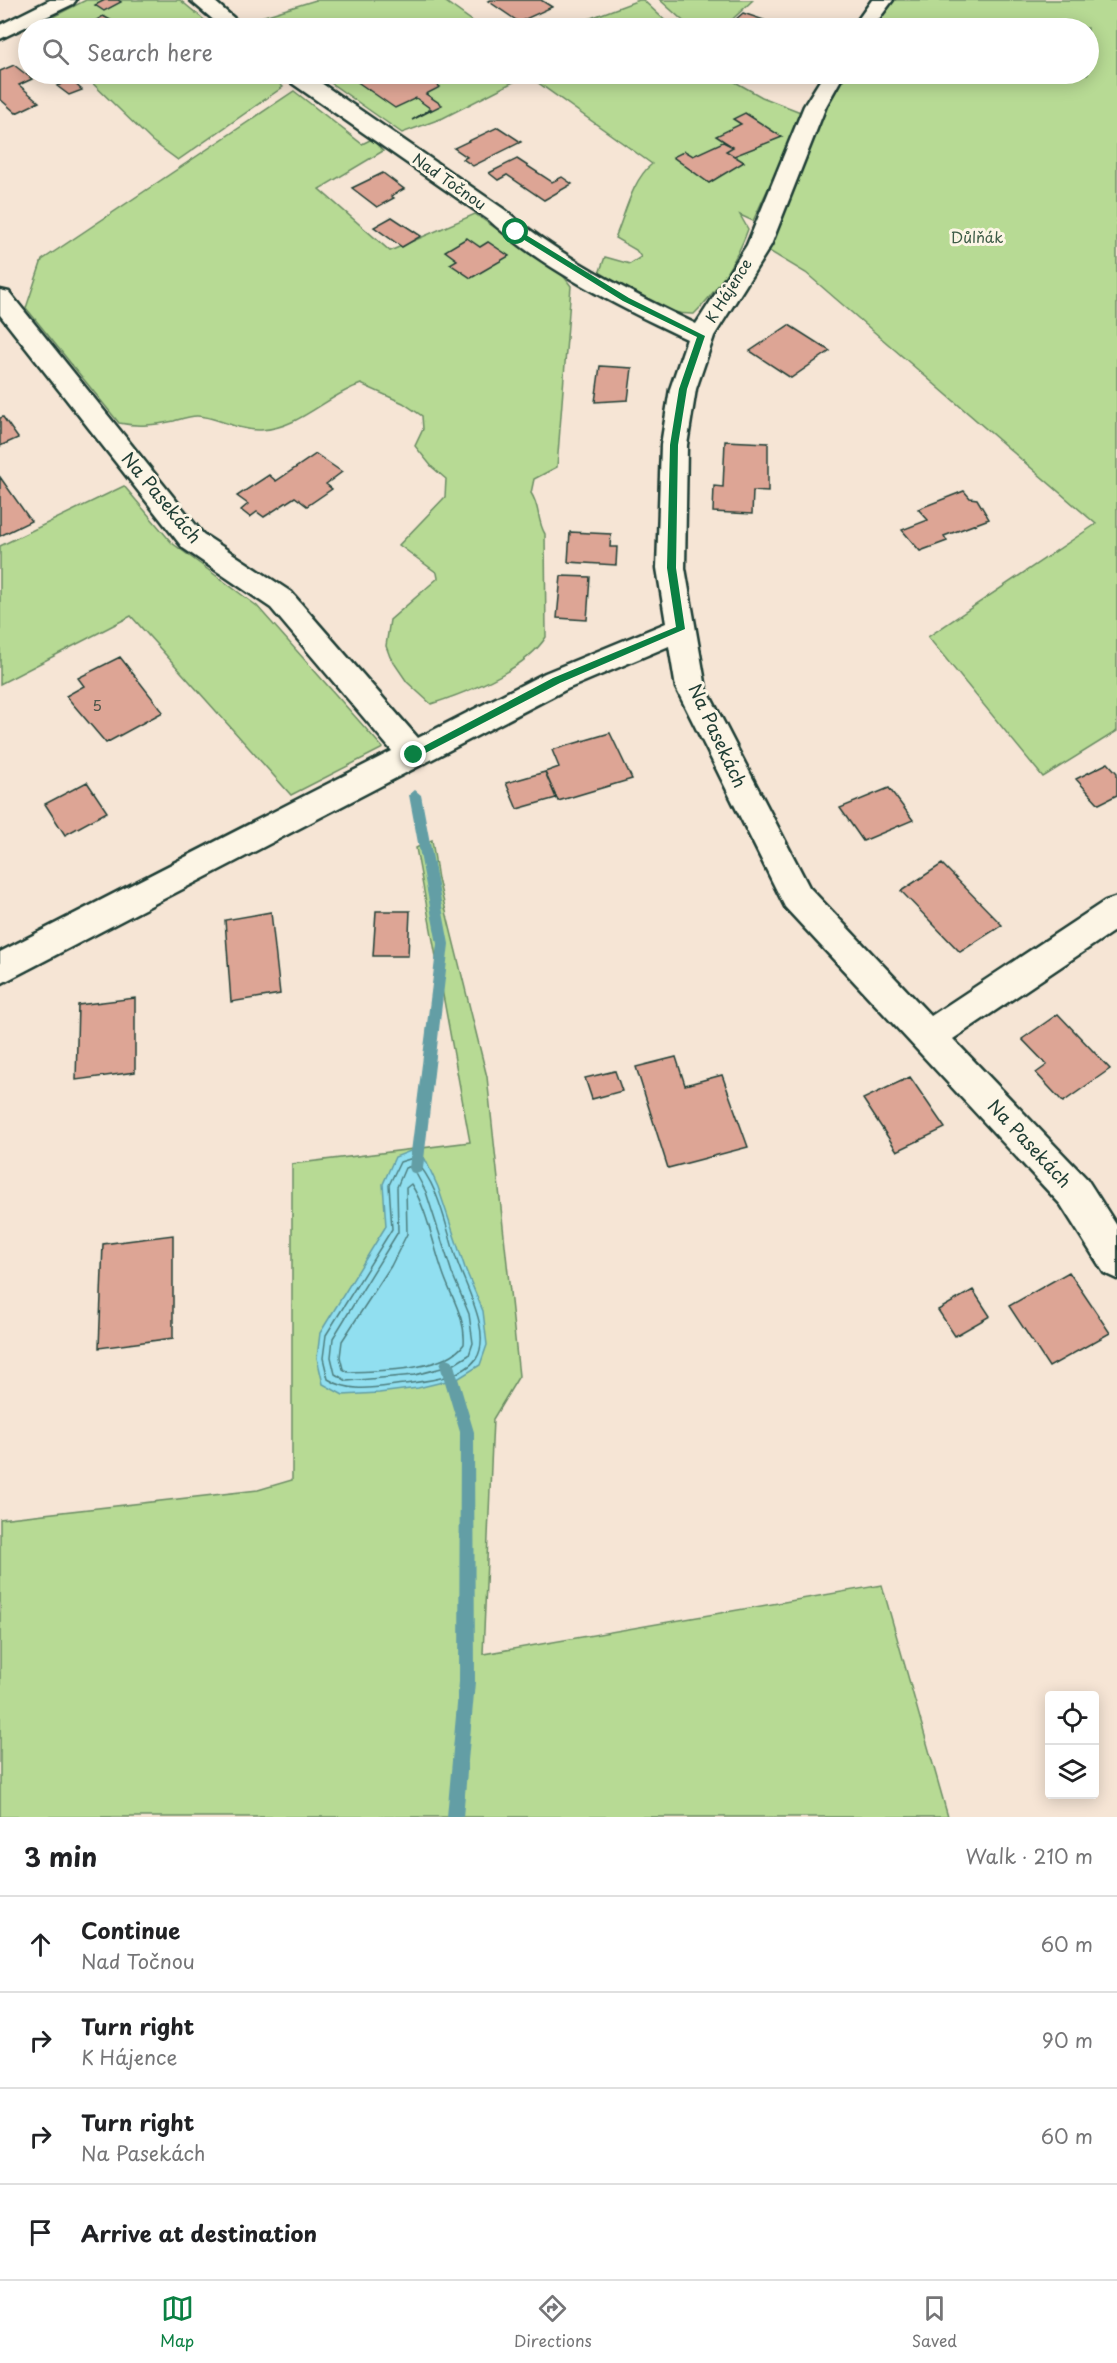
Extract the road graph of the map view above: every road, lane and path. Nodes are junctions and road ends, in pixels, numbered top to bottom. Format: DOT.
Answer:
graph roads {
  1 [pos="66,0"];
  2 [pos="200,0"];
  3 [pos="883,0"];
  4 [pos="30,18"];
  5 [pos="222,18"];
  6 [pos="870,18"];
  7 [pos="18,24"];
  8 [pos="0,33"];
  9 [pos="308,84"];
  10 [pos="828,84"];
  11 [pos="0,298"];
  12 [pos="701,336"];
  13 [pos="681,629"];
  14 [pos="414,755"];
  15 [pos="1117,911"];
  16 [pos="0,969"];
  17 [pos="928,1037"];
  18 [pos="1117,1260"];
  1 -- 4 [label="street"];
  2 -- 5 [label="street"];
  3 -- 6 [label="street"];
  7 -- 8 [label="street"];
  9 -- 12 [label="street, Nad Točnou"];
  10 -- 12 [label="street, K Hájence"];
  11 -- 14 [label="street, Na Pasekách"];
  12 -- 13 [label="street, K Hájence"];
  13 -- 14 [label="street"];
  13 -- 17 [label="street, Na Pasekách"];
  14 -- 16 [label="street"];
  15 -- 17 [label="street"];
  17 -- 18 [label="street, Na Pasekách"];
}
